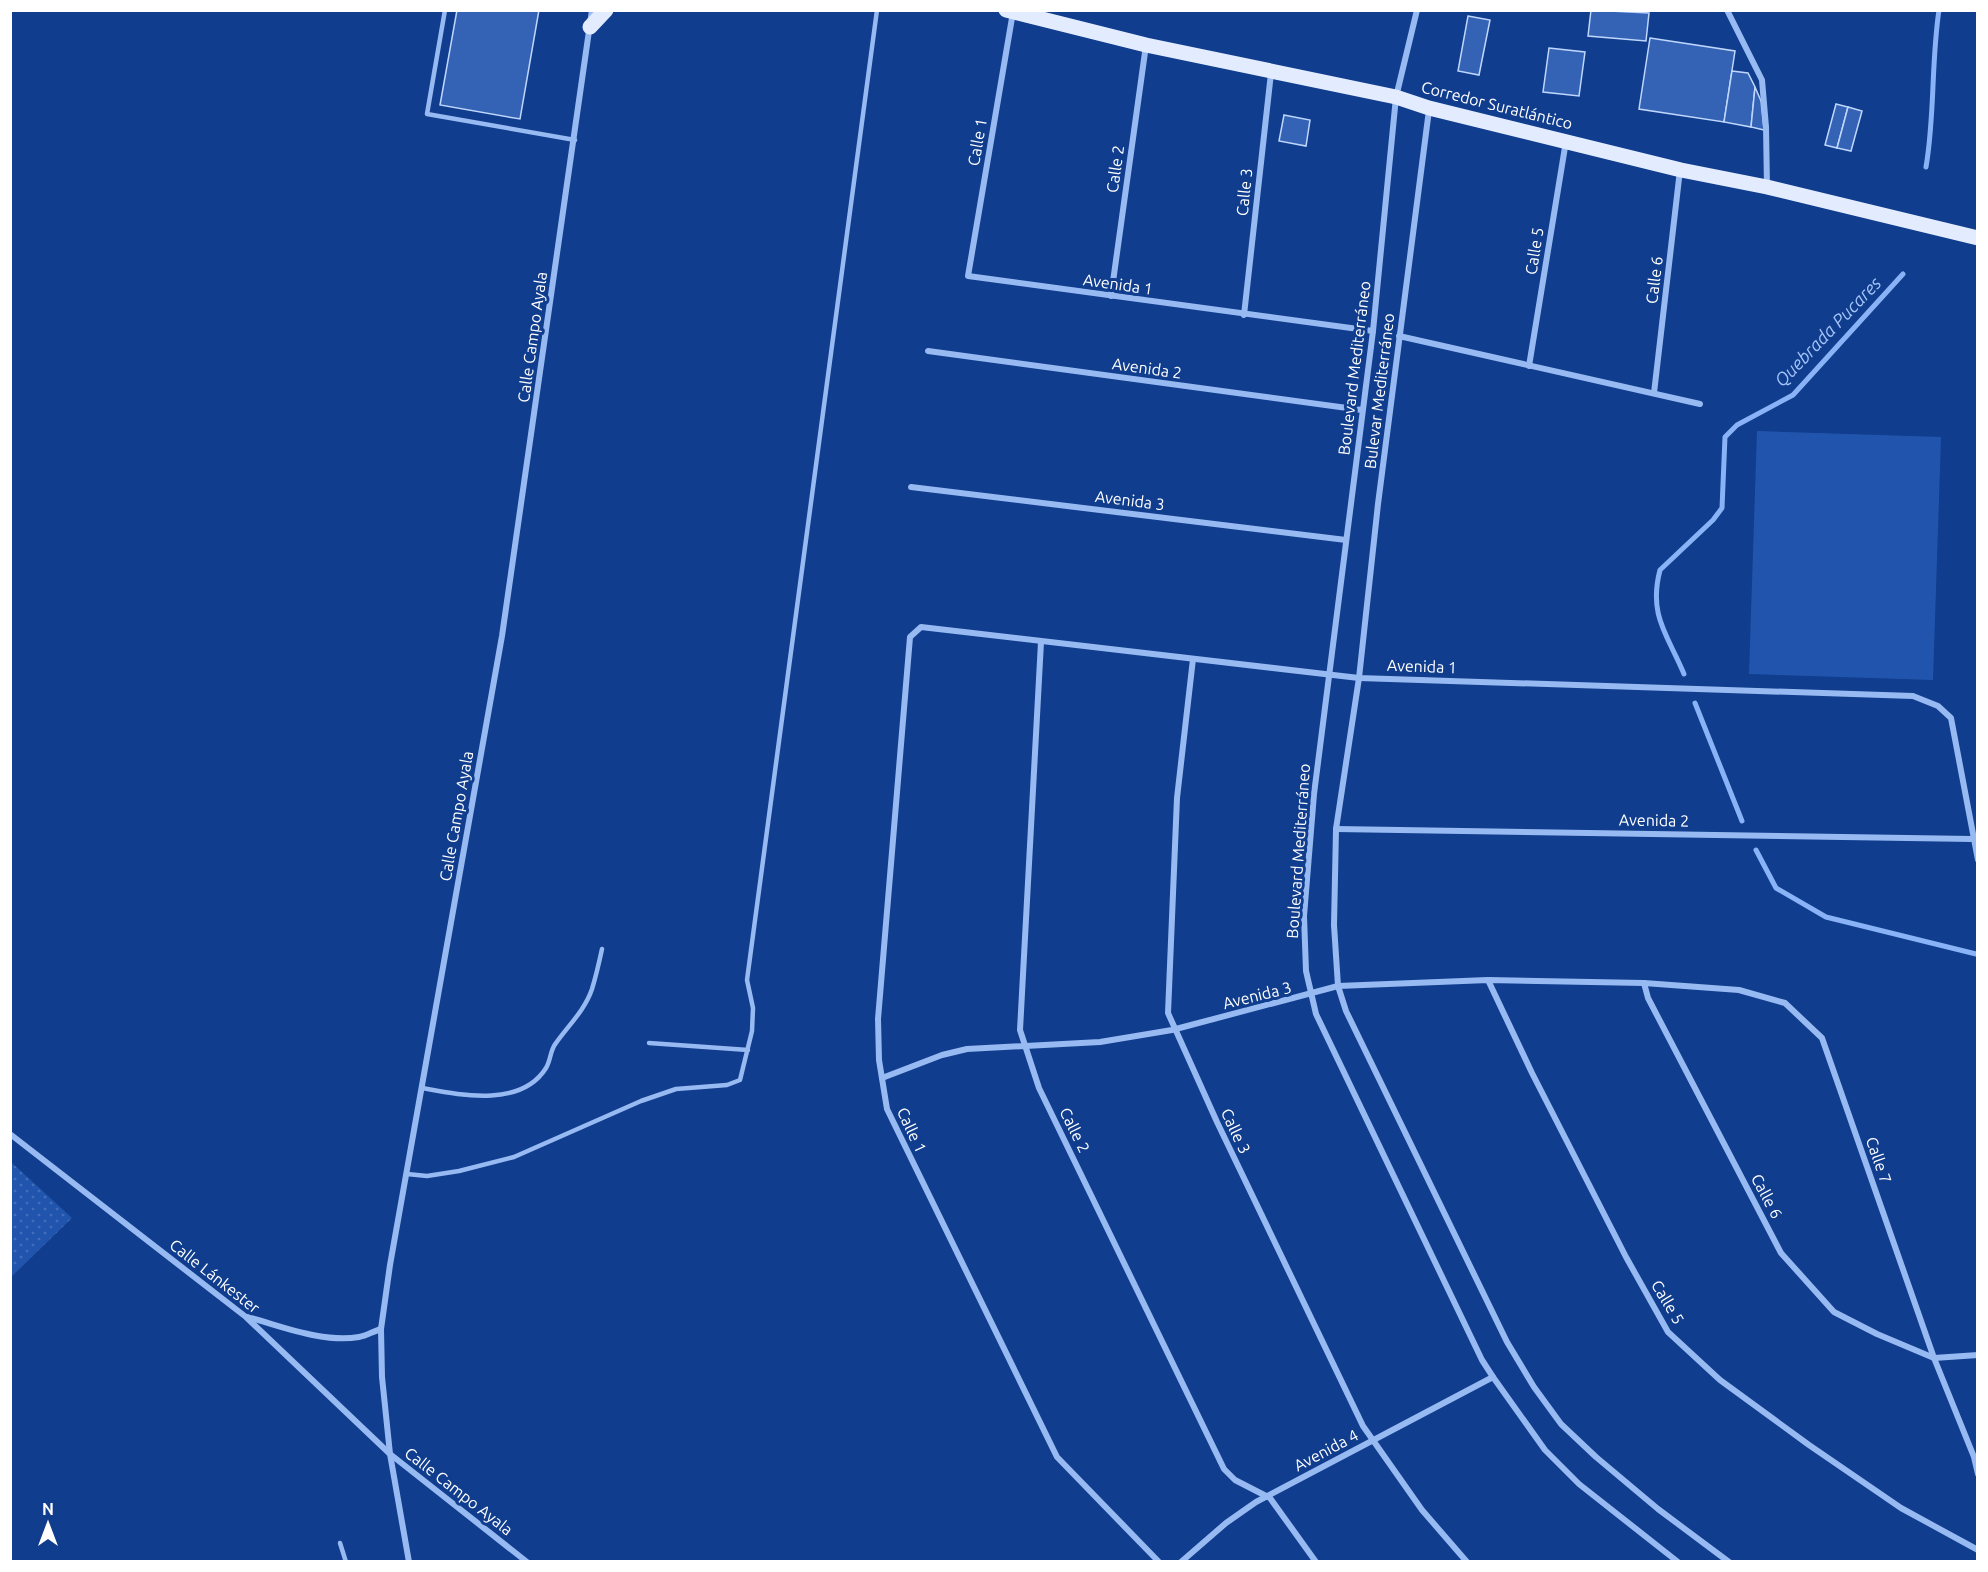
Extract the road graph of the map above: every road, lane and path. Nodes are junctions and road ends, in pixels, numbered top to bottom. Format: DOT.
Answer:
graph roads {
  1 [pos="445,10"];
  2 [pos="592,10"];
  3 [pos="606,10"];
  4 [pos="877,10"];
  5 [pos="1417,10"];
  6 [pos="1727,10"];
  7 [pos="1010,11"];
  8 [pos="590,27"];
  9 [pos="1146,45"];
  10 [pos="1271,72"];
  11 [pos="1396,97"];
  12 [pos="1429,108"];
  13 [pos="575,140"];
  14 [pos="1566,141"];
  15 [pos="1681,170"];
  16 [pos="1767,187"];
  17 [pos="1977,238"];
  18 [pos="968,276"];
  19 [pos="1111,296"];
  20 [pos="1244,315"];
  21 [pos="1373,331"];
  22 [pos="1399,336"];
  23 [pos="928,351"];
  24 [pos="1529,366"];
  25 [pos="1654,393"];
  26 [pos="1700,404"];
  27 [pos="1362,410"];
  28 [pos="911,487"];
  29 [pos="1346,540"];
  30 [pos="910,637"];
  31 [pos="1041,642"];
  32 [pos="1193,659"];
  33 [pos="1329,674"];
  34 [pos="1359,678"];
  35 [pos="1336,829"];
  36 [pos="1972,838"];
  37 [pos="1977,860"];
  38 [pos="602,949"];
  39 [pos="1488,980"];
  40 [pos="1644,983"];
  41 [pos="1338,986"];
  42 [pos="1311,995"];
  43 [pos="1175,1030"];
  44 [pos="649,1043"];
  45 [pos="1025,1046"];
  46 [pos="748,1050"];
  47 [pos="882,1078"];
  48 [pos="422,1088"];
  49 [pos="10,1134"];
  50 [pos="407,1174"];
  51 [pos="246,1317"];
  52 [pos="381,1329"];
  53 [pos="1977,1355"];
  54 [pos="1934,1358"];
  55 [pos="1493,1377"];
  56 [pos="1373,1441"];
  57 [pos="390,1454"];
  58 [pos="1977,1474"];
  59 [pos="1268,1496"];
  60 [pos="340,1543"];
  61 [pos="1977,1550"];
  62 [pos="346,1562"];
  63 [pos="409,1562"];
  64 [pos="527,1562"];
  65 [pos="1159,1562"];
  66 [pos="1181,1562"];
  67 [pos="1316,1562"];
  68 [pos="1467,1562"];
  69 [pos="1678,1562"];
  70 [pos="1729,1562"];
  1 -- 13 [label="lane"];
  2 -- 8 [label="street, Calle Campo Ayala"];
  3 -- 8 [label="main road"];
  4 -- 46 [label="lane"];
  5 -- 11 [label="street, Boulevard Mediterráneo"];
  6 -- 16 [label="street"];
  7 -- 9 [label="main road, Corredor Suratlántico"];
  7 -- 18 [label="street, Calle 1"];
  8 -- 13 [label="street, Calle Campo Ayala"];
  9 -- 10 [label="main road, Corredor Suratlántico"];
  9 -- 19 [label="street, Calle 2"];
  10 -- 11 [label="main road, Corredor Suratlántico"];
  10 -- 20 [label="street, Calle 3"];
  11 -- 12 [label="main road, Corredor Suratlántico"];
  11 -- 21 [label="street, Boulevard Mediterráneo"];
  12 -- 14 [label="main road, Corredor Suratlántico"];
  12 -- 22 [label="street, Bulevar Mediterráneo"];
  13 -- 48 [label="street, Calle Campo Ayala"];
  14 -- 15 [label="main road, Corredor Suratlántico"];
  14 -- 24 [label="street, Calle 5"];
  15 -- 16 [label="main road, Corredor Suratlántico"];
  15 -- 25 [label="street, Calle 6"];
  16 -- 17 [label="main road, Corredor Suratlántico"];
  18 -- 19 [label="street, Avenida 1"];
  19 -- 20 [label="street, Avenida 1"];
  20 -- 21 [label="street, Avenida 1"];
  21 -- 27 [label="street, Boulevard Mediterráneo"];
  22 -- 24 [label="street"];
  22 -- 34 [label="street, Bulevar Mediterráneo"];
  23 -- 27 [label="street, Avenida 2"];
  24 -- 25 [label="street"];
  25 -- 26 [label="street"];
  27 -- 29 [label="street, Boulevard Mediterráneo"];
  28 -- 29 [label="street, Avenida 3"];
  29 -- 33 [label="street, Boulevard Mediterráneo"];
  30 -- 31 [label="street, Avenida 1"];
  30 -- 47 [label="street, Calle 1"];
  31 -- 32 [label="street, Avenida 1"];
  31 -- 45 [label="street, Calle 2"];
  32 -- 33 [label="street, Avenida 1"];
  32 -- 43 [label="street, Calle 3"];
  33 -- 34 [label="street, Avenida 1"];
  33 -- 42 [label="street, Boulevard Mediterráneo"];
  34 -- 35 [label="street"];
  34 -- 36 [label="street, Avenida 1"];
  35 -- 36 [label="street, Avenida 2"];
  35 -- 41 [label="street"];
  36 -- 37 [label="street"];
  38 -- 48 [label="lane"];
  39 -- 40 [label="street, Avenida 3"];
  39 -- 41 [label="street, Avenida 3"];
  39 -- 61 [label="street, Calle 5"];
  40 -- 54 [label="street, Calle 6"];
  40 -- 54 [label="street, Calle 7"];
  41 -- 42 [label="street, Avenida 3"];
  41 -- 70 [label="street"];
  42 -- 43 [label="street, Avenida 3"];
  42 -- 55 [label="street, Boulevard Mediterráneo"];
  43 -- 45 [label="street, Avenida 3"];
  43 -- 56 [label="street, Calle 3"];
  44 -- 46 [label="lane"];
  45 -- 47 [label="street, Avenida 3"];
  45 -- 59 [label="street, Calle 2"];
  46 -- 50 [label="lane"];
  47 -- 65 [label="street, Calle 1"];
  48 -- 50 [label="street, Calle Campo Ayala"];
  49 -- 51 [label="street, Calle Lánkester"];
  50 -- 52 [label="street, Calle Campo Ayala"];
  51 -- 52 [label="street"];
  51 -- 57 [label="street, Calle Lánkester"];
  52 -- 57 [label="street, Calle Campo Ayala"];
  53 -- 54 [label="street"];
  54 -- 58 [label="street, Calle 7"];
  55 -- 56 [label="street, Avenida 4"];
  55 -- 69 [label="street, Boulevard Mediterráneo"];
  56 -- 59 [label="street, Avenida 4"];
  56 -- 68 [label="street, Calle 3"];
  57 -- 63 [label="street"];
  57 -- 64 [label="street, Calle Campo Ayala"];
  59 -- 66 [label="street, Avenida 4"];
  59 -- 67 [label="street, Calle 2"];
  60 -- 62 [label="lane"];
}
